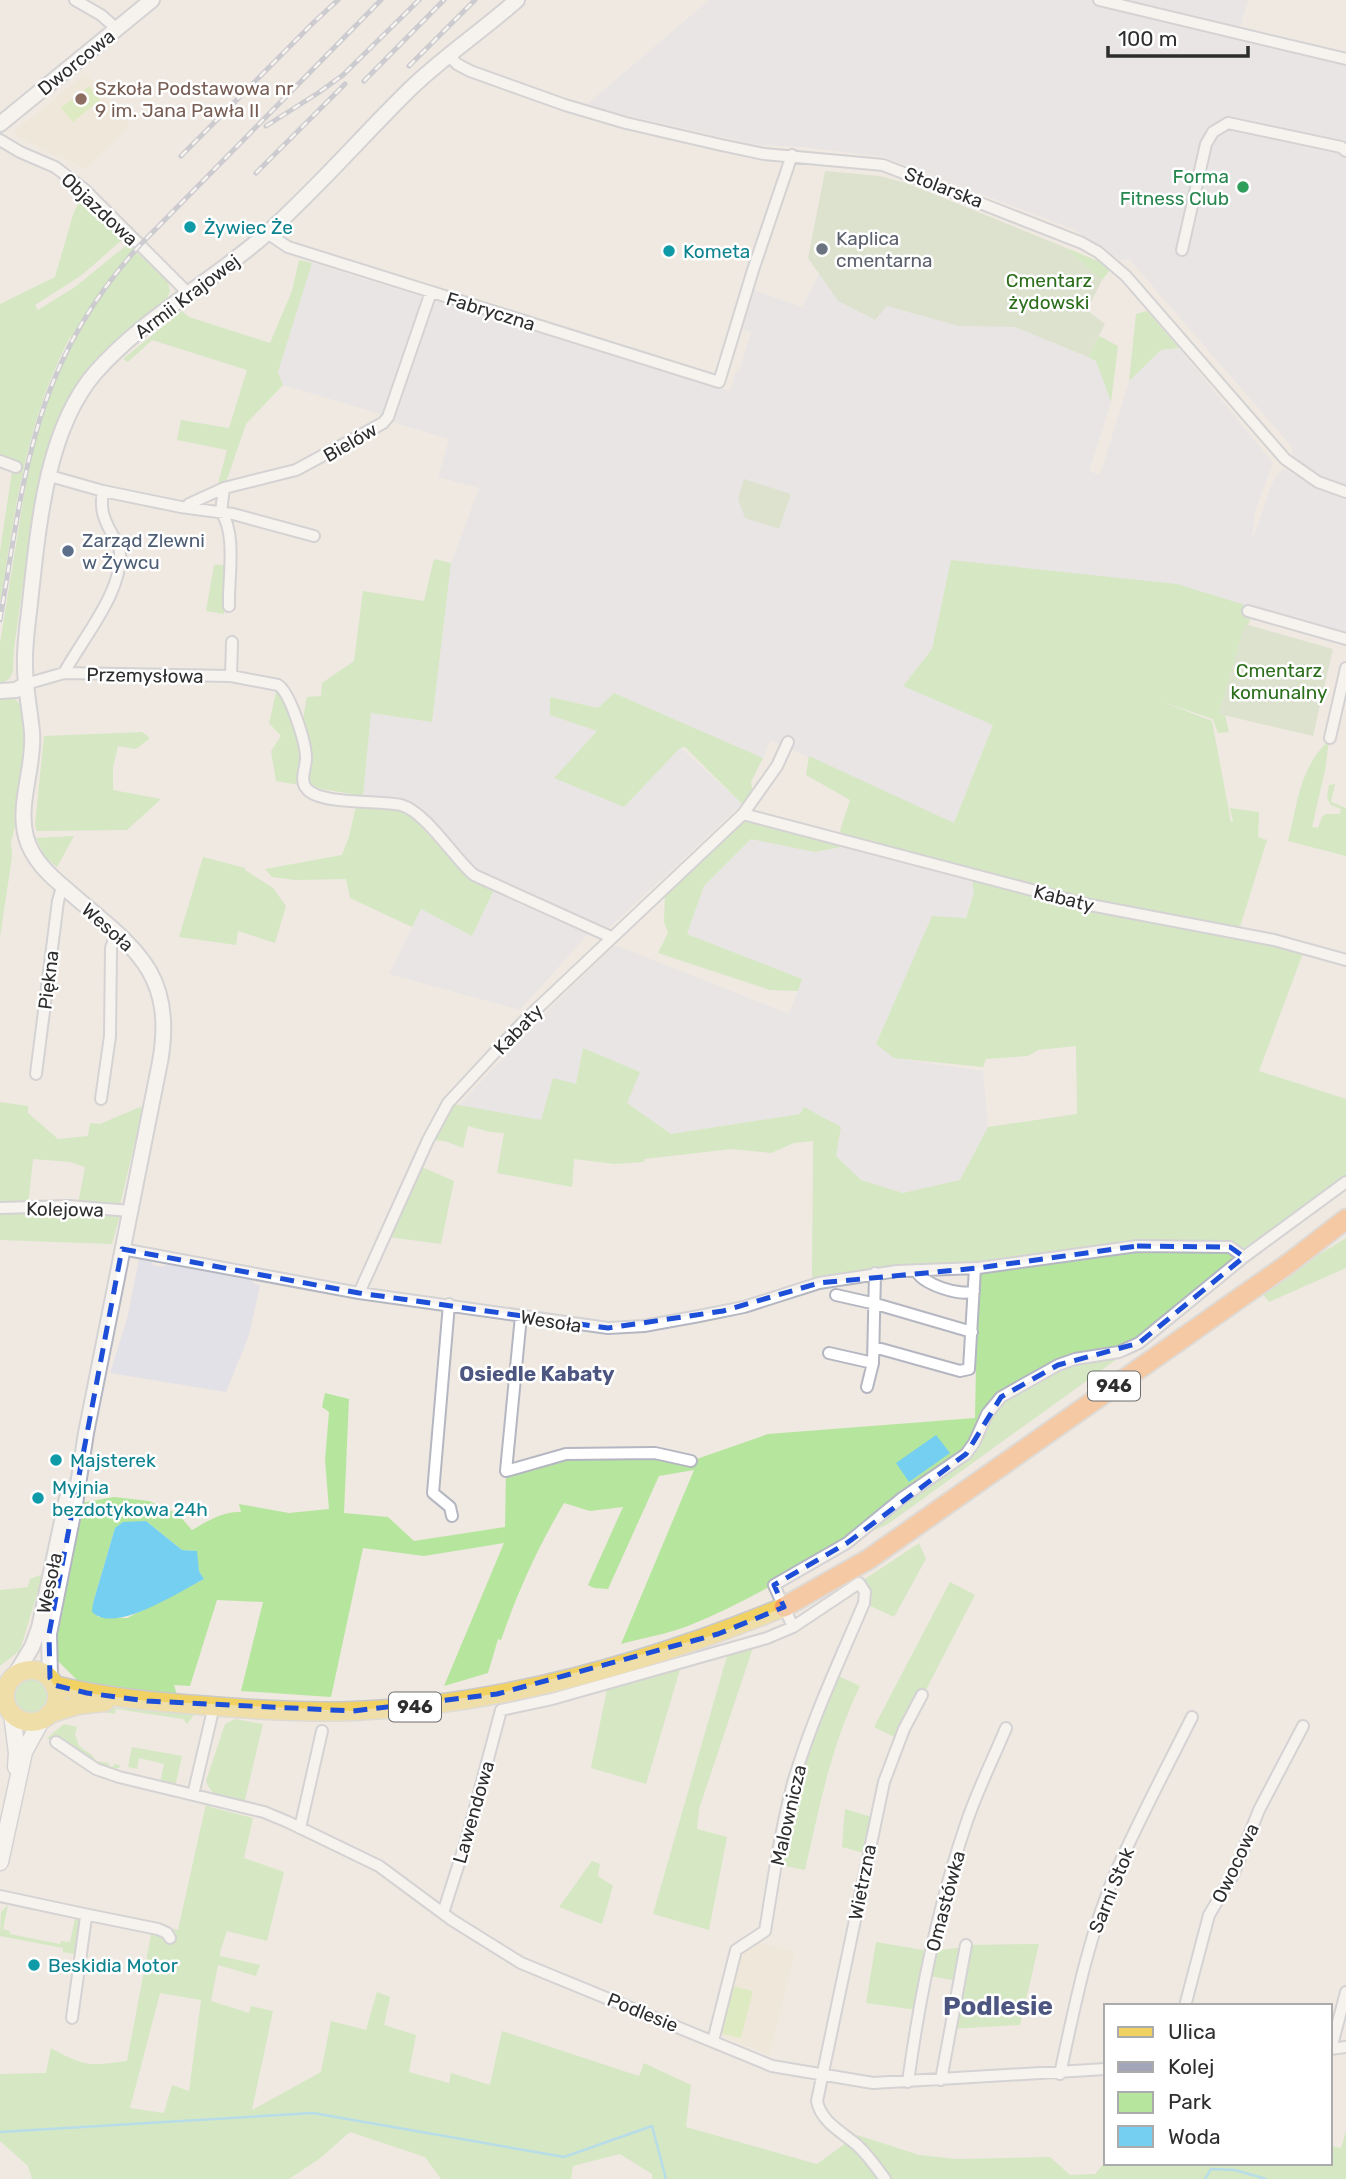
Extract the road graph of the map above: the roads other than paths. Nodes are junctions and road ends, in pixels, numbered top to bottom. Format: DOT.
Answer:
graph roads {
  1 [pos="75,0"];
  2 [pos="152,0"];
  3 [pos="517,0"];
  4 [pos="1099,0"];
  5 [pos="117,29"];
  6 [pos="449,55"];
  7 [pos="1346,59"];
  8 [pos="0,124"];
  9 [pos="0,140"];
  10 [pos="1346,151"];
  11 [pos="792,155"];
  12 [pos="267,233"];
  13 [pos="1182,250"];
  14 [pos="431,292"];
  15 [pos="189,294"];
  16 [pos="0,461"];
  17 [pos="16,467"];
  18 [pos="50,476"];
  19 [pos="224,488"];
  20 [pos="103,491"];
  21 [pos="1346,492"];
  22 [pos="188,508"];
  23 [pos="221,512"];
  24 [pos="314,536"];
  25 [pos="229,606"];
  26 [pos="1248,611"];
  27 [pos="1346,639"];
  28 [pos="232,642"];
  29 [pos="1346,668"];
  30 [pos="64,673"];
  31 [pos="231,676"];
  32 [pos="26,684"];
  33 [pos="0,691"];
  34 [pos="1330,738"];
  35 [pos="788,743"];
  36 [pos="743,814"];
  37 [pos="62,887"];
  38 [pos="116,933"];
  39 [pos="611,937"];
  40 [pos="1346,960"];
  41 [pos="36,1074"];
  42 [pos="102,1099"];
  43 [pos="1346,1182"];
  44 [pos="0,1208"];
  45 [pos="130,1211"];
  46 [pos="1346,1219"];
  47 [pos="1346,1231"];
  48 [pos="122,1249"];
  49 [pos="1244,1257"];
  50 [pos="1288,1264"];
  51 [pos="976,1268"];
  52 [pos="916,1270"];
  53 [pos="876,1273"];
  54 [pos="974,1291"];
  55 [pos="359,1293"];
  56 [pos="836,1295"];
  57 [pos="449,1304"];
  58 [pos="876,1304"];
  59 [pos="521,1316"];
  60 [pos="972,1332"];
  61 [pos="874,1347"];
  62 [pos="830,1353"];
  63 [pos="873,1363"];
  64 [pos="867,1387"];
  65 [pos="83,1447"];
  66 [pos="691,1461"];
  67 [pos="452,1516"];
  68 [pos="784,1606"];
  69 [pos="793,1627"];
  70 [pos="8,1677"];
  71 [pos="52,1681"];
  72 [pos="922,1695"];
  73 [pos="147,1701"];
  74 [pos="214,1706"];
  75 [pos="6,1708"];
  76 [pos="46,1717"];
  77 [pos="1192,1717"];
  78 [pos="1303,1726"];
  79 [pos="1006,1728"];
  80 [pos="322,1731"];
  81 [pos="55,1742"];
  82 [pos="193,1795"];
  83 [pos="11,1808"];
  84 [pos="300,1828"];
  85 [pos="0,1862"];
  86 [pos="0,1896"];
  87 [pos="443,1913"];
  88 [pos="84,1914"];
  89 [pos="170,1938"];
  90 [pos="966,1945"];
  91 [pos="1346,1992"];
  92 [pos="1186,2004"];
  93 [pos="72,2018"];
  94 [pos="713,2041"];
  95 [pos="1332,2045"];
  96 [pos="1104,2069"];
  97 [pos="1060,2074"];
  98 [pos="821,2076"];
  99 [pos="941,2080"];
  100 [pos="908,2082"];
  101 [pos="885,2179"];
  1 -- 5 [label="street"];
  2 -- 5 [label="street, Dworcowa"];
  3 -- 6 [label="street, Armii Krajowej"];
  4 -- 7 [label="street"];
  5 -- 8 [label="street, Dworcowa"];
  6 -- 11 [label="street, Stolarska"];
  6 -- 12 [label="street, Armii Krajowej"];
  9 -- 15 [label="street, Objazdowa"];
  10 -- 13 [label="street"];
  11 -- 14 [label="street, Fabryczna"];
  11 -- 21 [label="street, Stolarska"];
  12 -- 14 [label="street, Fabryczna"];
  12 -- 15 [label="street, Armii Krajowej"];
  14 -- 19 [label="street, Bielów"];
  15 -- 18 [label="street, Armii Krajowej"];
  16 -- 17 [label="street"];
  18 -- 20 [label="street"];
  18 -- 32 [label="street, Armii Krajowej"];
  19 -- 22 [label="street, Bielów"];
  19 -- 23 [label="street"];
  20 -- 22 [label="street"];
  20 -- 30 [label="street"];
  22 -- 23 [label="street"];
  23 -- 24 [label="street"];
  23 -- 25 [label="street"];
  26 -- 27 [label="street"];
  28 -- 31 [label="street, Przemysłowa"];
  29 -- 34 [label="street"];
  30 -- 31 [label="street, Przemysłowa"];
  30 -- 32 [label="street, Przemysłowa"];
  31 -- 39 [label="street"];
  32 -- 33 [label="street"];
  32 -- 37 [label="street, Wesoła"];
  35 -- 36 [label="street, Kabaty"];
  36 -- 39 [label="street, Kabaty"];
  36 -- 40 [label="street, Kabaty"];
  37 -- 38 [label="street, Wesoła"];
  37 -- 41 [label="street, Piękna"];
  38 -- 42 [label="street"];
  38 -- 45 [label="street, Wesoła"];
  39 -- 55 [label="street, Kabaty"];
  43 -- 49 [label="street"];
  44 -- 45 [label="street, Kolejowa"];
  45 -- 48 [label="street, Wesoła"];
  46 -- 50 [label="highway, 946"];
  47 -- 50 [label="highway, 946"];
  48 -- 55 [label="street, Wesoła"];
  48 -- 65 [label="street, Wesoła"];
  49 -- 51 [label="street, Wesoła"];
  49 -- 68 [label="street"];
  50 -- 68 [label="highway, 946"];
  51 -- 52 [label="street, Wesoła"];
  51 -- 54 [label="street"];
  52 -- 53 [label="street, Wesoła"];
  52 -- 54 [label="street"];
  53 -- 58 [label="street"];
  53 -- 59 [label="street, Wesoła"];
  54 -- 60 [label="street"];
  55 -- 57 [label="street, Wesoła"];
  56 -- 58 [label="street"];
  57 -- 59 [label="street, Wesoła"];
  57 -- 67 [label="street"];
  58 -- 60 [label="street"];
  58 -- 61 [label="street"];
  59 -- 66 [label="street"];
  60 -- 61 [label="street"];
  61 -- 63 [label="street"];
  62 -- 63 [label="street"];
  63 -- 64 [label="street"];
  65 -- 70 [label="street, Wesoła"];
  65 -- 71 [label="street, Wesoła"];
  68 -- 69 [label="street"];
  68 -- 74 [label="main road, 946"];
  69 -- 87 [label="street, Lawendowa"];
  69 -- 94 [label="street, Malownicza"];
  70 -- 71 [label="main road"];
  70 -- 75 [label="main road"];
  71 -- 73 [label="main road, 946"];
  71 -- 76 [label="main road"];
  72 -- 98 [label="street, Wietrzna"];
  73 -- 74 [label="main road, 946"];
  73 -- 76 [label="main road, 946"];
  74 -- 82 [label="street"];
  75 -- 76 [label="main road"];
  75 -- 83 [label="main road"];
  76 -- 83 [label="main road"];
  77 -- 97 [label="street, Sarni Stok"];
  78 -- 92 [label="street, Owocowa"];
  79 -- 100 [label="street, Omastówka"];
  80 -- 84 [label="street"];
  81 -- 82 [label="street, Podlesie"];
  82 -- 84 [label="street, Podlesie"];
  83 -- 85 [label="main road"];
  84 -- 87 [label="street, Podlesie"];
  86 -- 88 [label="street"];
  87 -- 94 [label="street, Podlesie"];
  88 -- 89 [label="street"];
  88 -- 93 [label="street"];
  90 -- 99 [label="street"];
  91 -- 95 [label="street"];
  94 -- 98 [label="street, Podlesie"];
  96 -- 97 [label="street, Podlesie"];
  97 -- 99 [label="street, Podlesie"];
  98 -- 100 [label="street, Podlesie"];
  98 -- 101 [label="street, Wietrzna"];
  99 -- 100 [label="street, Podlesie"];
}
